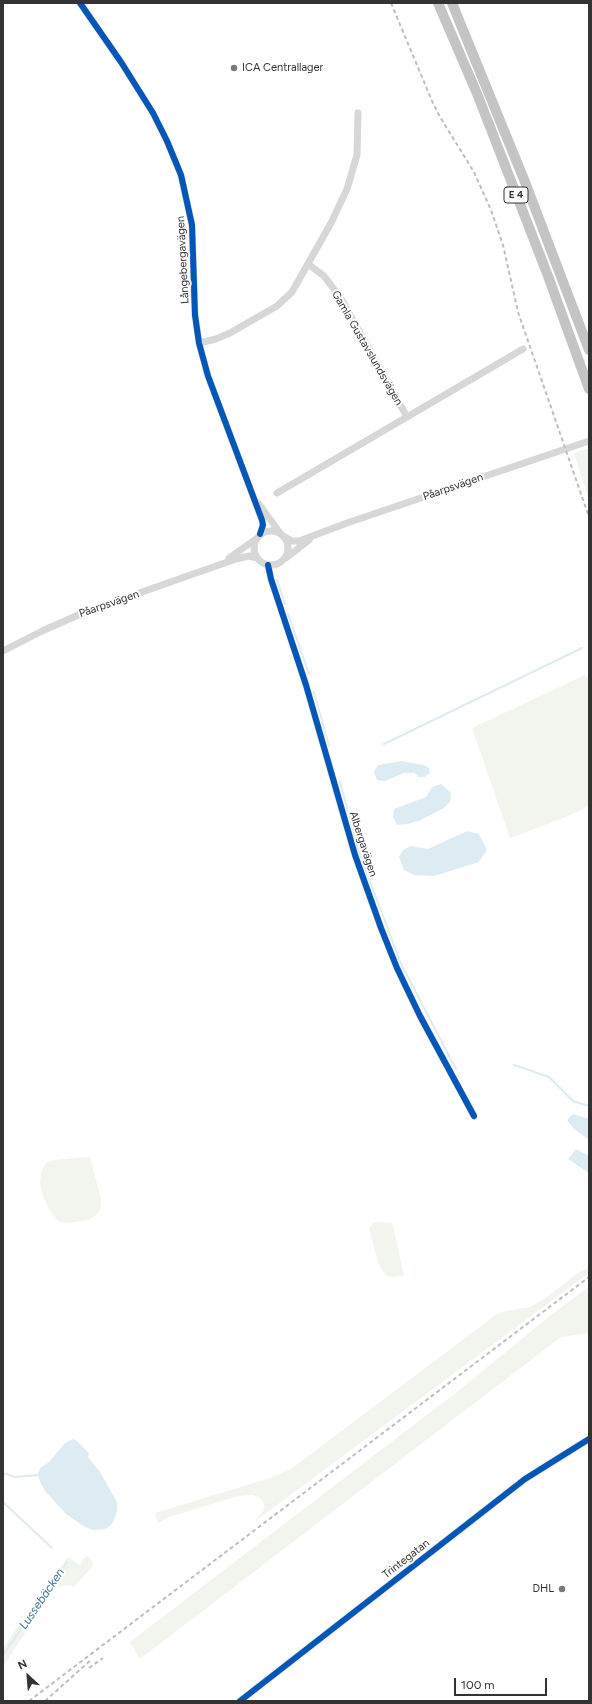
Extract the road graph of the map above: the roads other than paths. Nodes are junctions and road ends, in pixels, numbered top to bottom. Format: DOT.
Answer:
graph roads {
  1 [pos="80,3"];
  2 [pos="438,3"];
  3 [pos="452,3"];
  4 [pos="358,113"];
  5 [pos="308,264"];
  6 [pos="199,343"];
  7 [pos="523,349"];
  8 [pos="589,350"];
  9 [pos="589,389"];
  10 [pos="407,417"];
  11 [pos="589,441"];
  12 [pos="251,492"];
  13 [pos="277,493"];
  14 [pos="282,535"];
  15 [pos="317,535"];
  16 [pos="258,537"];
  17 [pos="257,558"];
  18 [pos="284,559"];
  19 [pos="219,564"];
  20 [pos="268,565"];
  21 [pos="3,651"];
  22 [pos="474,1116"];
  23 [pos="589,1439"];
  24 [pos="240,1701"];
  1 -- 6 [label="street, Långebergavägen"];
  2 -- 9 [label="highway, E 4"];
  3 -- 8 [label="highway, E 4"];
  4 -- 5 [label="street"];
  5 -- 6 [label="street"];
  5 -- 10 [label="street, Gamla Gustavslundsvägen"];
  6 -- 12 [label="street, Långebergavägen"];
  7 -- 10 [label="street, Gamla Gustavslundsvägen"];
  10 -- 13 [label="street, Gamla Gustavslundsvägen"];
  11 -- 15 [label="street, Påarpsvägen"];
  12 -- 14 [label="street, Långebergavägen"];
  12 -- 16 [label="street, Långebergavägen"];
  14 -- 15 [label="street, Påarpsvägen"];
  14 -- 16 [label="street"];
  14 -- 18 [label="street"];
  15 -- 18 [label="street, Påarpsvägen"];
  16 -- 17 [label="street"];
  16 -- 19 [label="street, Påarpsvägen"];
  17 -- 19 [label="street, Påarpsvägen"];
  17 -- 20 [label="street"];
  18 -- 20 [label="street"];
  19 -- 21 [label="street, Påarpsvägen"];
  20 -- 22 [label="street, Albergavägen"];
  23 -- 24 [label="street, Trintegatan"];
}
